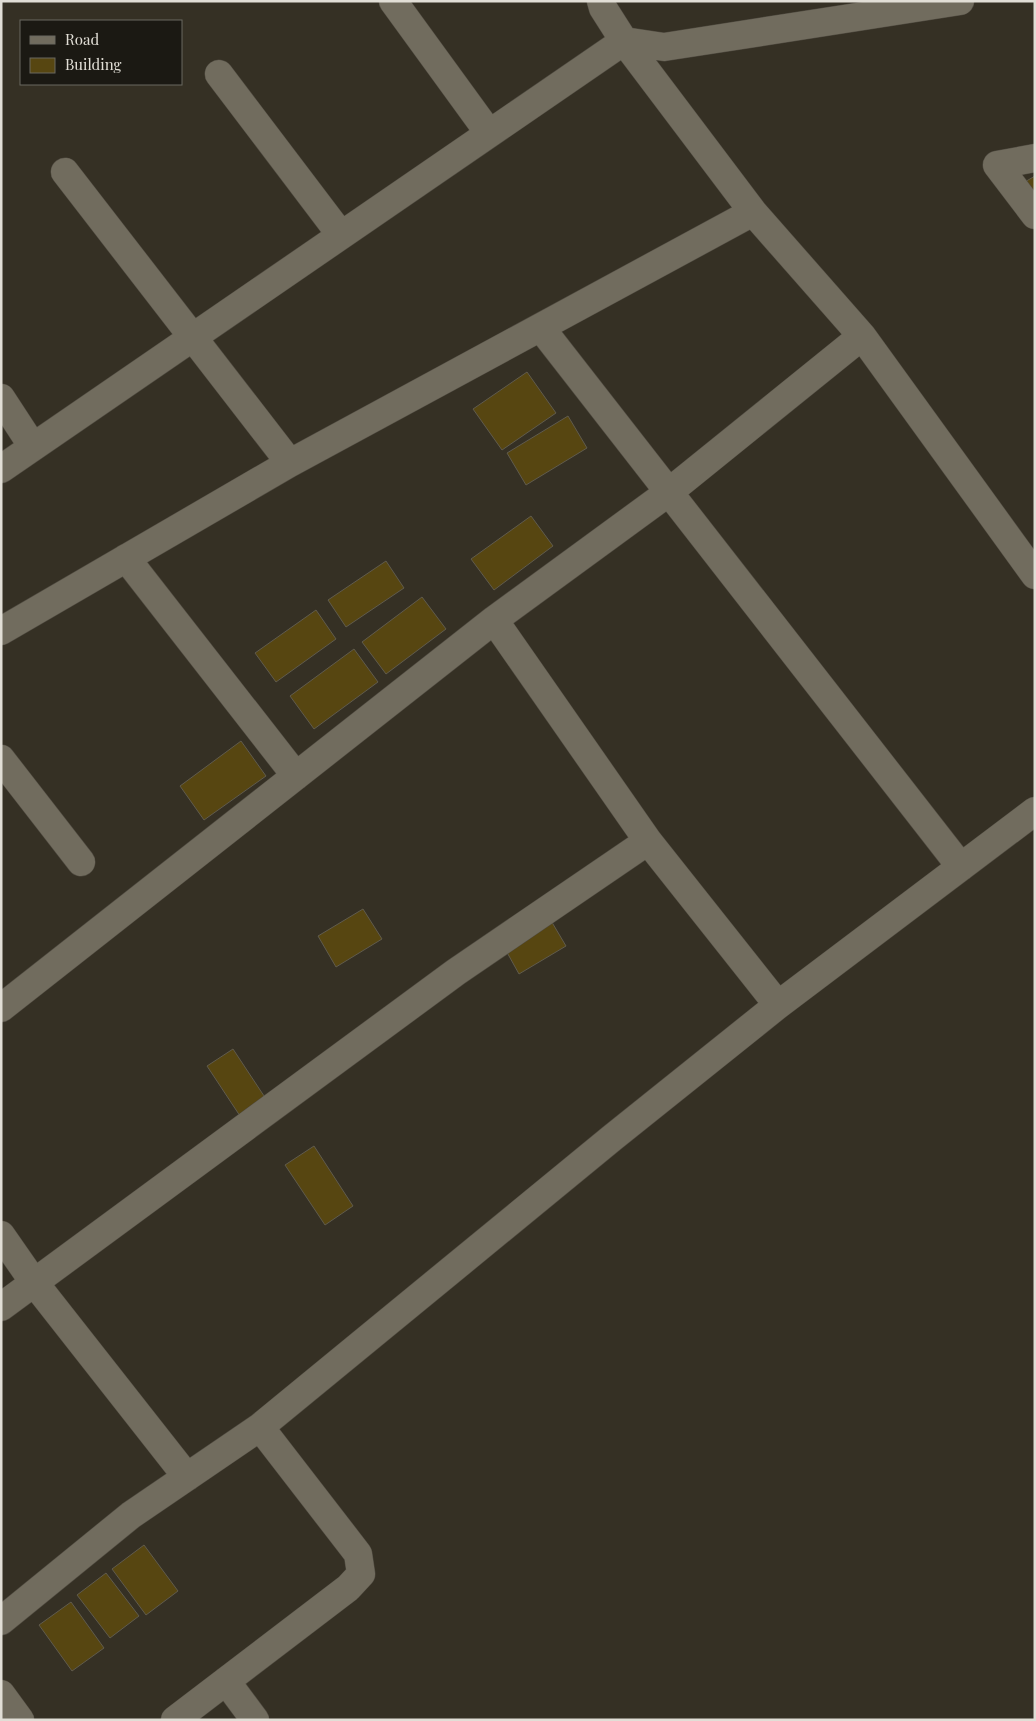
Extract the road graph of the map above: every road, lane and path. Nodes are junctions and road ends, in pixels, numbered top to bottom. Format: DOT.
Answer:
graph roads {
  1 [pos="394,1"];
  2 [pos="602,1"];
  3 [pos="960,1"];
  4 [pos="624,41"];
  5 [pos="219,74"];
  6 [pos="489,133"];
  7 [pos="1035,158"];
  8 [pos="65,172"];
  9 [pos="753,212"];
  10 [pos="1035,215"];
  11 [pos="341,235"];
  12 [pos="541,328"];
  13 [pos="862,336"];
  14 [pos="192,337"];
  15 [pos="1,398"];
  16 [pos="33,447"];
  17 [pos="290,463"];
  18 [pos="1,469"];
  19 [pos="669,492"];
  20 [pos="126,558"];
  21 [pos="1035,575"];
  22 [pos="494,620"];
  23 [pos="1,631"];
  24 [pos="1,758"];
  25 [pos="296,776"];
  26 [pos="1035,811"];
  27 [pos="648,841"];
  28 [pos="81,862"];
  29 [pos="961,867"];
  30 [pos="778,1006"];
  31 [pos="1,1008"];
  32 [pos="1,1235"];
  33 [pos="33,1281"];
  34 [pos="1,1307"];
  35 [pos="260,1427"];
  36 [pos="187,1477"];
  37 [pos="1,1621"];
  38 [pos="226,1681"];
  39 [pos="1,1694"];
  40 [pos="20,1720"];
  41 [pos="175,1720"];
  42 [pos="255,1720"];
  1 -- 6 [label="street"];
  2 -- 4 [label="street"];
  3 -- 4 [label="street"];
  4 -- 6 [label="street"];
  4 -- 9 [label="street"];
  5 -- 11 [label="street"];
  6 -- 11 [label="street"];
  7 -- 10 [label="street"];
  8 -- 14 [label="street"];
  9 -- 12 [label="street"];
  9 -- 13 [label="street"];
  11 -- 14 [label="street"];
  12 -- 17 [label="street"];
  12 -- 19 [label="street"];
  13 -- 19 [label="street"];
  13 -- 21 [label="street"];
  14 -- 16 [label="street"];
  14 -- 17 [label="street"];
  15 -- 16 [label="street"];
  16 -- 18 [label="street"];
  17 -- 20 [label="street"];
  19 -- 22 [label="street"];
  19 -- 29 [label="street"];
  20 -- 23 [label="street"];
  20 -- 25 [label="street"];
  22 -- 25 [label="street"];
  22 -- 27 [label="street"];
  24 -- 28 [label="street"];
  25 -- 31 [label="street"];
  26 -- 29 [label="street"];
  27 -- 30 [label="street"];
  27 -- 33 [label="street"];
  29 -- 30 [label="street"];
  30 -- 35 [label="street"];
  32 -- 33 [label="street"];
  33 -- 34 [label="street"];
  33 -- 36 [label="street"];
  35 -- 36 [label="street"];
  35 -- 38 [label="street"];
  36 -- 37 [label="street"];
  38 -- 41 [label="street"];
  38 -- 42 [label="street"];
  39 -- 40 [label="street"];
}
